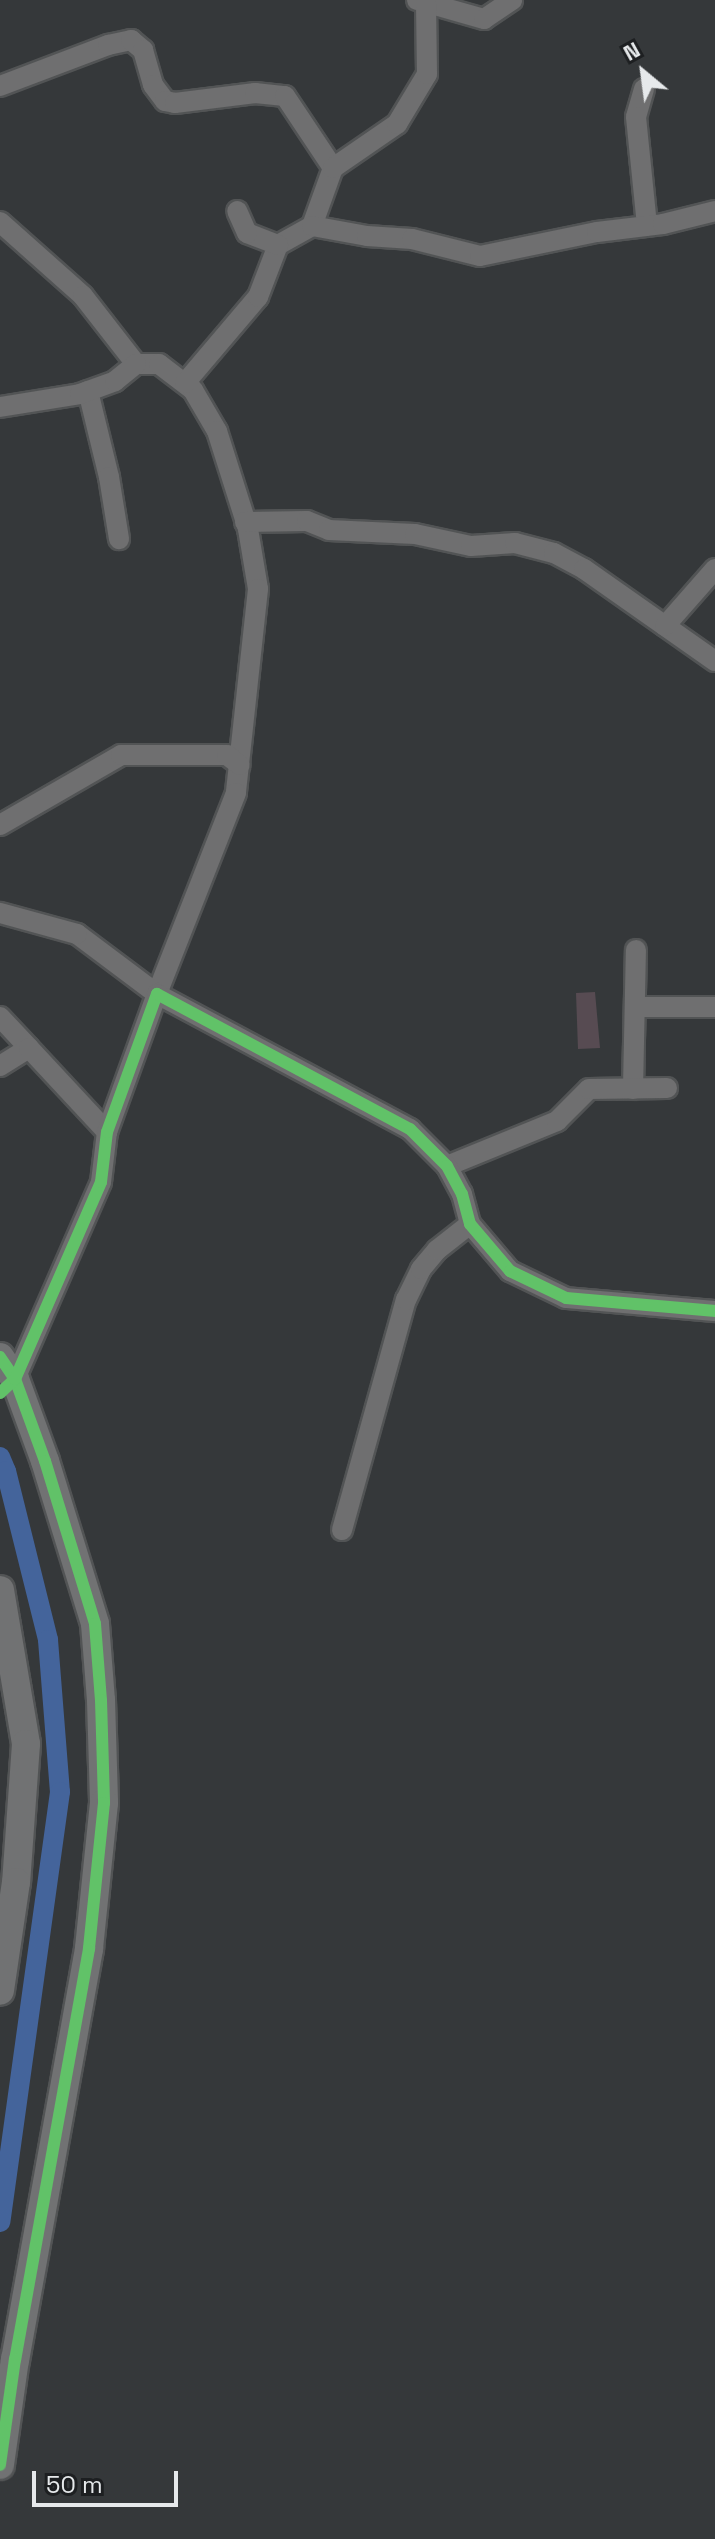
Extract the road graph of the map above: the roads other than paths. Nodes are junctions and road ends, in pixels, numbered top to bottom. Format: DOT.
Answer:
graph roads {
  1 [pos="512,0"];
  2 [pos="421,1"];
  3 [pos="0,86"];
  4 [pos="644,89"];
  5 [pos="333,168"];
  6 [pos="237,211"];
  7 [pos="715,211"];
  8 [pos="0,222"];
  9 [pos="647,225"];
  10 [pos="312,226"];
  11 [pos="278,245"];
  12 [pos="136,364"];
  13 [pos="185,383"];
  14 [pos="88,391"];
  15 [pos="0,407"];
  16 [pos="245,522"];
  17 [pos="119,539"];
  18 [pos="715,569"];
  19 [pos="665,626"];
  20 [pos="715,661"];
  21 [pos="240,765"];
  22 [pos="0,825"];
  23 [pos="0,913"];
  24 [pos="636,950"];
  25 [pos="157,994"];
  26 [pos="635,1007"];
  27 [pos="715,1007"];
  28 [pos="0,1017"];
  29 [pos="29,1048"];
  30 [pos="0,1066"];
  31 [pos="667,1088"];
  32 [pos="633,1089"];
  33 [pos="107,1132"];
  34 [pos="447,1166"];
  35 [pos="470,1224"];
  36 [pos="715,1311"];
  37 [pos="5,1376"];
  38 [pos="342,1530"];
  39 [pos="0,1590"];
  40 [pos="0,1991"];
  41 [pos="5,2393"];
  42 [pos="0,2465"];
  1 -- 2 [label="street"];
  2 -- 5 [label="street"];
  3 -- 5 [label="street"];
  4 -- 9 [label="street"];
  5 -- 10 [label="street"];
  6 -- 11 [label="street"];
  7 -- 9 [label="street"];
  8 -- 12 [label="street"];
  9 -- 10 [label="street"];
  10 -- 11 [label="street"];
  11 -- 13 [label="street"];
  12 -- 13 [label="street"];
  12 -- 14 [label="street"];
  13 -- 16 [label="street"];
  14 -- 15 [label="street"];
  14 -- 17 [label="street"];
  16 -- 19 [label="street"];
  16 -- 21 [label="street"];
  18 -- 19 [label="street"];
  19 -- 20 [label="street"];
  21 -- 22 [label="street"];
  21 -- 25 [label="street"];
  23 -- 25 [label="street"];
  24 -- 26 [label="street"];
  25 -- 33 [label="street"];
  25 -- 34 [label="street"];
  26 -- 27 [label="street"];
  26 -- 32 [label="street"];
  28 -- 29 [label="street"];
  29 -- 30 [label="street"];
  29 -- 33 [label="street"];
  31 -- 32 [label="street"];
  32 -- 34 [label="street"];
  33 -- 37 [label="street"];
  34 -- 35 [label="street"];
  35 -- 36 [label="street"];
  35 -- 38 [label="street"];
  37 -- 41 [label="street"];
  39 -- 40 [label="street"];
  41 -- 42 [label="street"];
}
